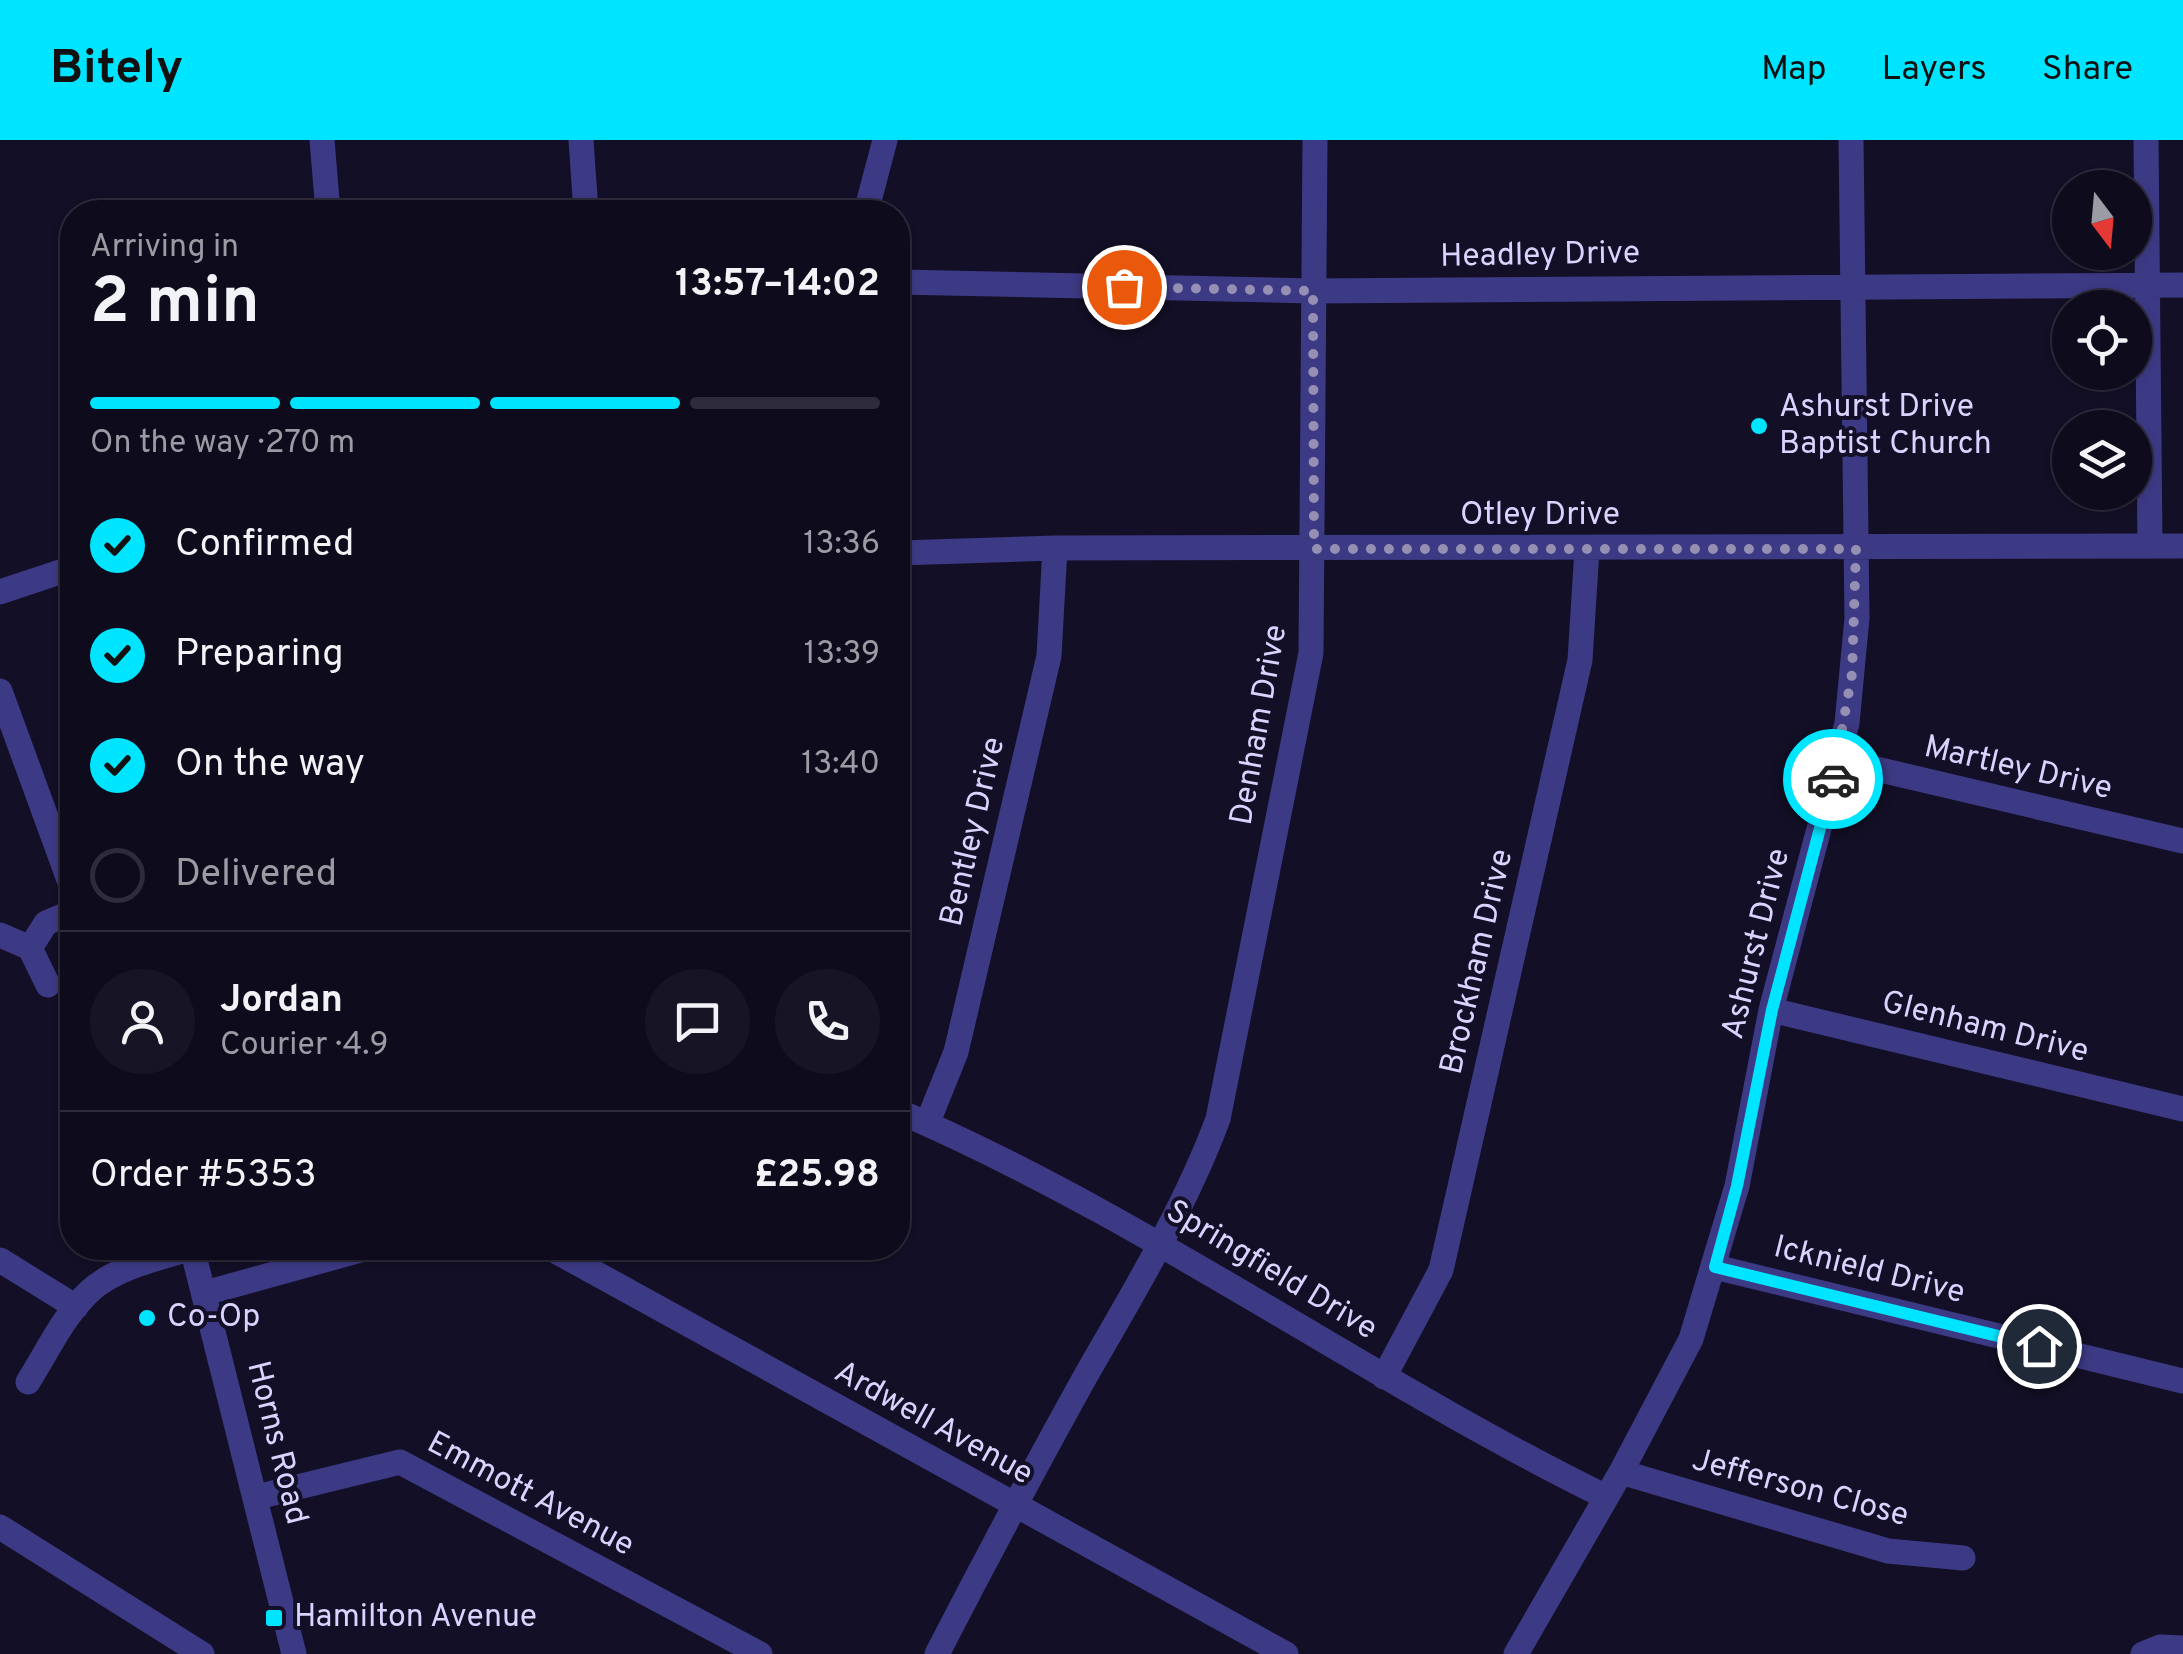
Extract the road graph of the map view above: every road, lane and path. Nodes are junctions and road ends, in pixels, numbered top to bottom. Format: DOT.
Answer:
graph roads {
  1 [pos="322,140"];
  2 [pos="581,140"];
  3 [pos="885,140"];
  4 [pos="1315,140"];
  5 [pos="1851,140"];
  6 [pos="2146,140"];
  7 [pos="327,200"];
  8 [pos="585,200"];
  9 [pos="869,200"];
  10 [pos="910,282"];
  11 [pos="2183,285"];
  12 [pos="1850,286"];
  13 [pos="2146,286"];
  14 [pos="1313,291"];
  15 [pos="2150,546"];
  16 [pos="2183,546"];
  17 [pos="1055,548"];
  18 [pos="1314,549"];
  19 [pos="1586,549"];
  20 [pos="1856,549"];
  21 [pos="910,553"];
  22 [pos="60,572"];
  23 [pos="0,592"];
  24 [pos="0,691"];
  25 [pos="1838,760"];
  26 [pos="2183,841"];
  27 [pos="60,855"];
  28 [pos="60,917"];
  29 [pos="0,935"];
  30 [pos="30,948"];
  31 [pos="48,984"];
  32 [pos="1772,1010"];
  33 [pos="2183,1109"];
  34 [pos="910,1117"];
  35 [pos="926,1124"];
  36 [pos="1162,1242"];
  37 [pos="0,1260"];
  38 [pos="151,1260"];
  39 [pos="196,1260"];
  40 [pos="324,1260"];
  41 [pos="571,1260"];
  42 [pos="1715,1267"];
  43 [pos="205,1292"];
  44 [pos="76,1307"];
  45 [pos="1384,1377"];
  46 [pos="2183,1381"];
  47 [pos="28,1382"];
  48 [pos="1622,1472"];
  49 [pos="257,1497"];
  50 [pos="1606,1497"];
  51 [pos="1012,1506"];
  52 [pos="0,1526"];
  53 [pos="1962,1558"];
  54 [pos="2183,1648"];
  55 [pos="202,1654"];
  56 [pos="294,1654"];
  57 [pos="760,1654"];
  58 [pos="937,1654"];
  59 [pos="1286,1654"];
  60 [pos="1516,1654"];
  61 [pos="2143,1654"];
  1 -- 7 [label="street"];
  2 -- 8 [label="street"];
  3 -- 9 [label="street"];
  4 -- 14 [label="street, Denham Drive"];
  5 -- 12 [label="street, Ashurst Drive"];
  6 -- 13 [label="street"];
  10 -- 14 [label="street, Headley Drive"];
  11 -- 13 [label="street, Headley Drive"];
  12 -- 13 [label="street, Headley Drive"];
  12 -- 14 [label="street, Headley Drive"];
  12 -- 20 [label="street, Ashurst Drive"];
  13 -- 15 [label="street"];
  14 -- 18 [label="street, Denham Drive"];
  15 -- 16 [label="street, Otley Drive"];
  15 -- 20 [label="street, Otley Drive"];
  17 -- 18 [label="street, Otley Drive"];
  17 -- 21 [label="street, Otley Drive"];
  17 -- 35 [label="street, Bentley Drive"];
  18 -- 19 [label="street, Otley Drive"];
  18 -- 36 [label="street, Denham Drive"];
  19 -- 20 [label="street, Otley Drive"];
  19 -- 45 [label="street, Brockham Drive"];
  20 -- 25 [label="street, Ashurst Drive"];
  22 -- 23 [label="street"];
  24 -- 27 [label="street"];
  25 -- 26 [label="street, Martley Drive"];
  25 -- 32 [label="street, Ashurst Drive"];
  28 -- 30 [label="street"];
  29 -- 30 [label="street"];
  30 -- 31 [label="street"];
  32 -- 33 [label="street, Glenham Drive"];
  32 -- 42 [label="street, Ashurst Drive"];
  34 -- 35 [label="street, Springfield Drive"];
  35 -- 36 [label="street, Springfield Drive"];
  36 -- 45 [label="street, Springfield Drive"];
  36 -- 51 [label="street, Denham Drive"];
  37 -- 44 [label="street"];
  38 -- 44 [label="street"];
  39 -- 43 [label="street, Horns Road"];
  40 -- 43 [label="street"];
  41 -- 51 [label="street, Ardwell Avenue"];
  42 -- 46 [label="street, Icknield Drive"];
  42 -- 48 [label="street, Ashurst Drive"];
  43 -- 49 [label="street, Horns Road"];
  44 -- 47 [label="street"];
  45 -- 50 [label="street, Springfield Drive"];
  48 -- 50 [label="street, Ashurst Drive"];
  48 -- 53 [label="street, Jefferson Close"];
  49 -- 56 [label="street, Horns Road"];
  49 -- 57 [label="street, Emmott Avenue"];
  50 -- 60 [label="street, Ashurst Drive"];
  51 -- 58 [label="street, Denham Drive"];
  51 -- 59 [label="street, Ardwell Avenue"];
  52 -- 55 [label="street"];
  54 -- 61 [label="street"];
}
